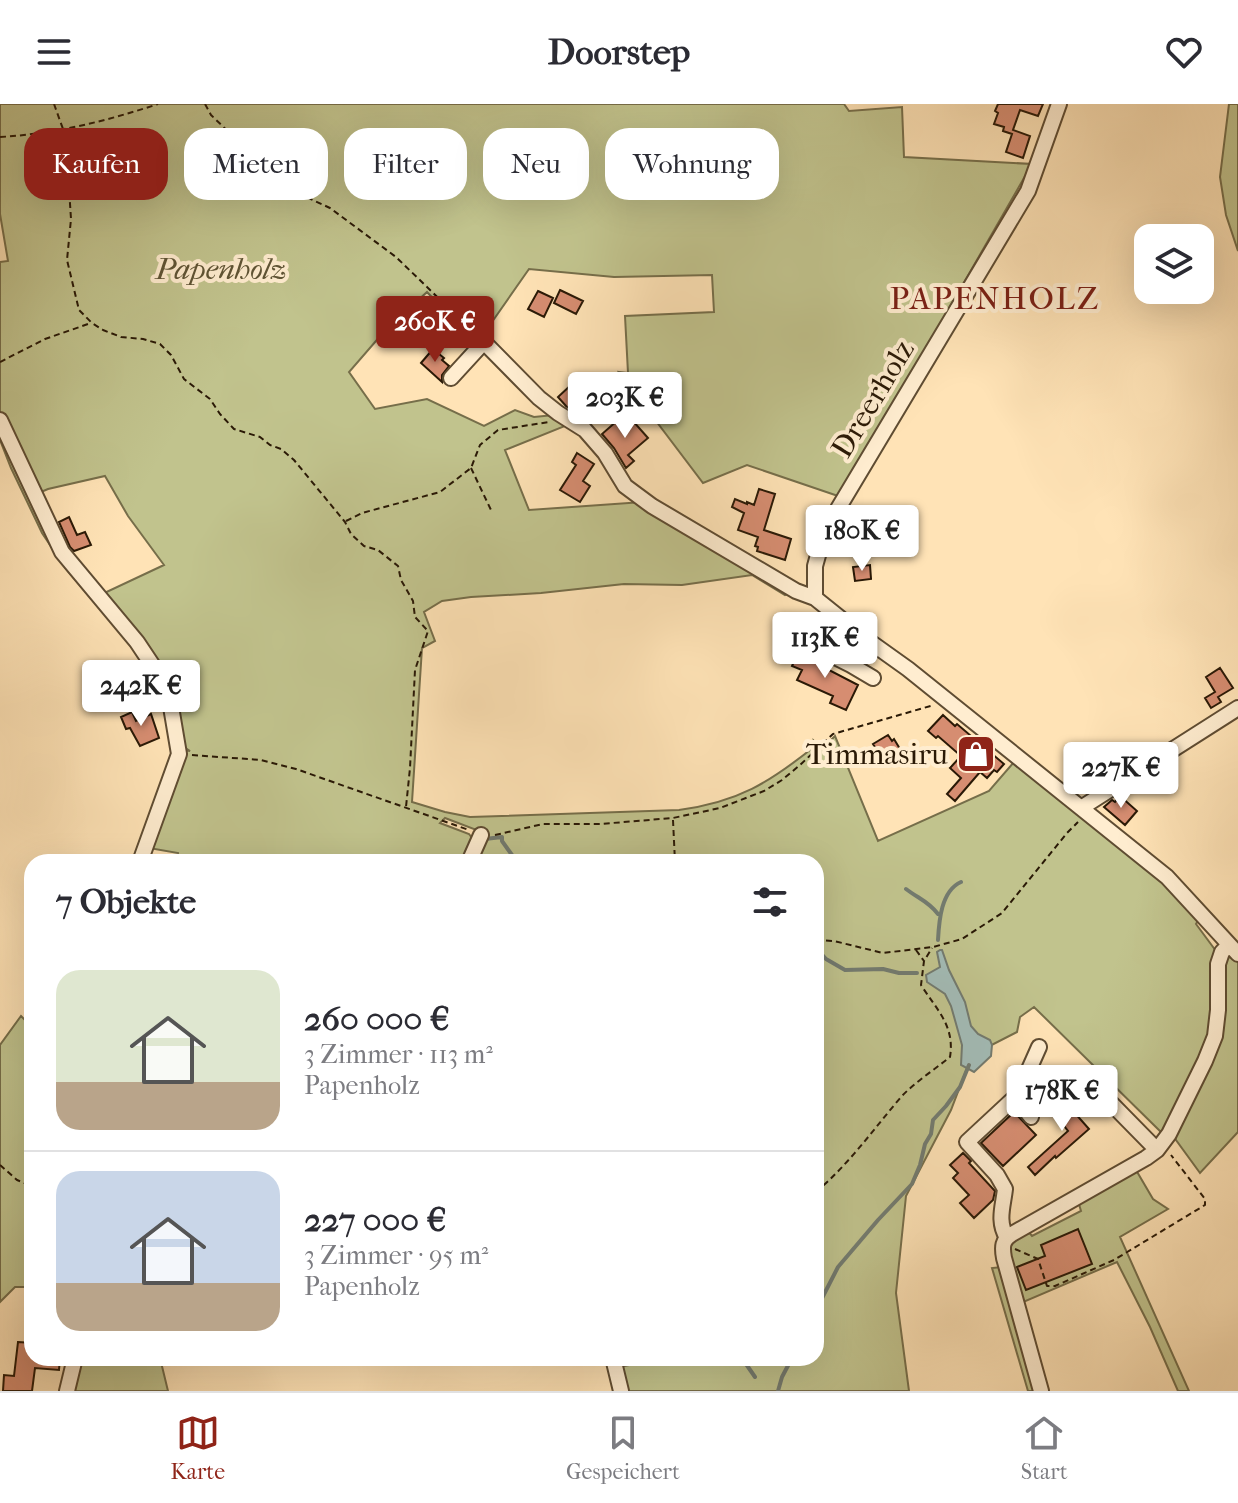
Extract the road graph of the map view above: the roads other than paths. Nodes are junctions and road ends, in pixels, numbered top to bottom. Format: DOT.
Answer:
graph roads {
  1 [pos="1059,104"];
  2 [pos="469,327"];
  3 [pos="484,342"];
  4 [pos="451,378"];
  5 [pos="0,420"];
  6 [pos="815,598"];
  7 [pos="799,639"];
  8 [pos="866,639"];
  9 [pos="851,665"];
  10 [pos="873,678"];
  11 [pos="1238,708"];
  12 [pos="1081,808"];
  13 [pos="481,835"];
  14 [pos="143,854"];
  15 [pos="473,854"];
  16 [pos="1234,950"];
  17 [pos="1039,1047"];
  18 [pos="1027,1087"];
  19 [pos="1015,1097"];
  20 [pos="1031,1117"];
  21 [pos="1157,1150"];
  22 [pos="1005,1241"];
  23 [pos="73,1366"];
  24 [pos="615,1366"];
  25 [pos="67,1391"];
  26 [pos="621,1391"];
  27 [pos="1041,1391"];
  1 -- 6 [label="street, Dreerholz"];
  2 -- 3 [label="street"];
  3 -- 4 [label="street"];
  3 -- 6 [label="street"];
  5 -- 14 [label="street"];
  6 -- 8 [label="street"];
  7 -- 9 [label="street"];
  8 -- 9 [label="street"];
  8 -- 12 [label="street"];
  9 -- 10 [label="street"];
  11 -- 12 [label="street"];
  12 -- 16 [label="street"];
  13 -- 15 [label="street"];
  16 -- 21 [label="street"];
  17 -- 18 [label="street"];
  18 -- 19 [label="street"];
  18 -- 21 [label="street"];
  19 -- 20 [label="street"];
  19 -- 22 [label="street"];
  21 -- 22 [label="street"];
  22 -- 27 [label="street"];
  23 -- 25 [label="street"];
  24 -- 26 [label="street"];
}
